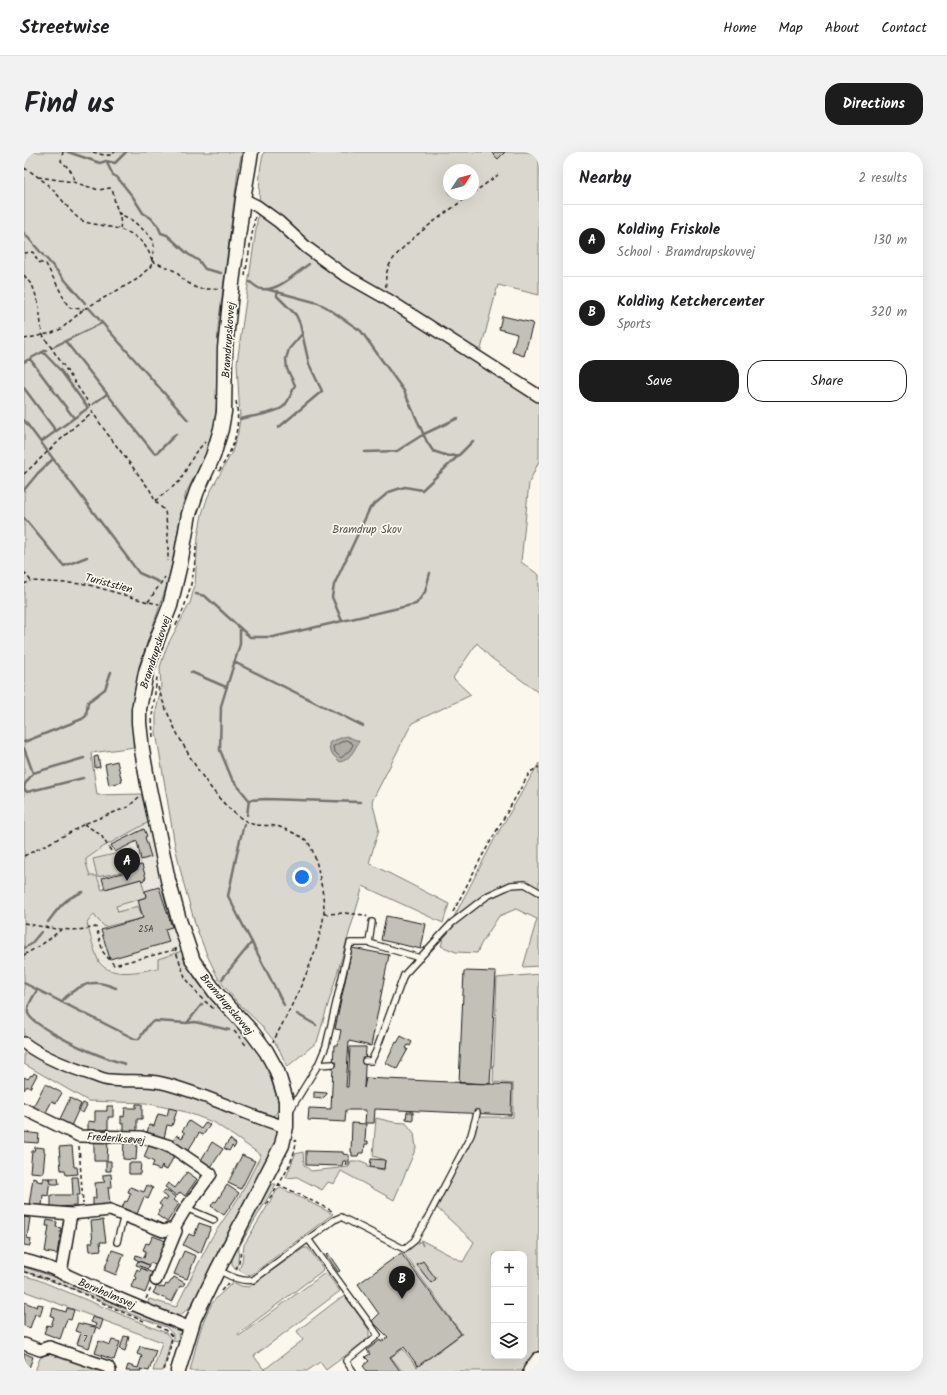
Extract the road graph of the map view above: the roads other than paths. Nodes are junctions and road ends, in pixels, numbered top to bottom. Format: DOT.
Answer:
graph roads {
  1 [pos="251,152"];
  2 [pos="243,199"];
  3 [pos="539,396"];
  4 [pos="539,892"];
  5 [pos="372,922"];
  6 [pos="369,943"];
  7 [pos="420,958"];
  8 [pos="24,1043"];
  9 [pos="365,1061"];
  10 [pos="333,1064"];
  11 [pos="318,1065"];
  12 [pos="24,1109"];
  13 [pos="477,1113"];
  14 [pos="286,1121"];
  15 [pos="186,1208"];
  16 [pos="24,1210"];
  17 [pos="71,1214"];
  18 [pos="124,1215"];
  19 [pos="214,1220"];
  20 [pos="174,1228"];
  21 [pos="308,1239"];
  22 [pos="117,1242"];
  23 [pos="24,1260"];
  24 [pos="218,1270"];
  25 [pos="61,1273"];
  26 [pos="156,1280"];
  27 [pos="191,1328"];
  28 [pos="24,1344"];
  29 [pos="539,1360"];
  30 [pos="110,1371"];
  31 [pos="178,1371"];
  32 [pos="353,1371"];
  33 [pos="531,1371"];
  1 -- 2 [label="street, Bramdrupskovvej"];
  2 -- 3 [label="street"];
  2 -- 14 [label="street, Bramdrupskovvej"];
  4 -- 7 [label="lane"];
  5 -- 6 [label="lane"];
  6 -- 7 [label="lane"];
  6 -- 11 [label="lane"];
  7 -- 9 [label="lane"];
  8 -- 14 [label="street"];
  10 -- 11 [label="lane"];
  11 -- 14 [label="lane"];
  12 -- 15 [label="street, Frederiksøvej"];
  13 -- 21 [label="lane"];
  14 -- 24 [label="street, Bramdrupskovvej"];
  15 -- 19 [label="lane"];
  15 -- 20 [label="street, Frederiksøvej"];
  16 -- 17 [label="street"];
  17 -- 18 [label="street"];
  17 -- 25 [label="street"];
  18 -- 20 [label="street"];
  18 -- 22 [label="lane"];
  20 -- 26 [label="street, Frederiksøvej"];
  21 -- 24 [label="lane"];
  21 -- 32 [label="lane"];
  23 -- 25 [label="street, Bornholmsvej"];
  24 -- 27 [label="street, Bramdrupskovvej"];
  25 -- 27 [label="street, Bornholmsvej"];
  27 -- 31 [label="street, Bramdrupskovvej"];
  28 -- 30 [label="street"];
  29 -- 33 [label="main road"];
}
